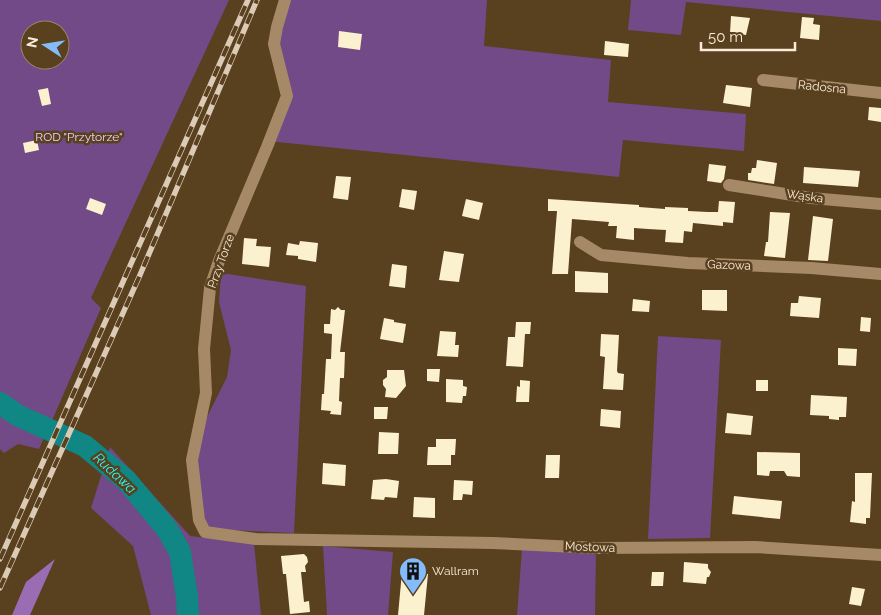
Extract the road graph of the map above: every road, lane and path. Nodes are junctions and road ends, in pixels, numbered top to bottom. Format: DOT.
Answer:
graph roads {
  1 [pos="284,0"];
  2 [pos="763,80"];
  3 [pos="881,93"];
  4 [pos="729,185"];
  5 [pos="881,204"];
  6 [pos="580,242"];
  7 [pos="881,274"];
  8 [pos="205,532"];
  9 [pos="881,555"];
  1 -- 8 [label="street, Przy Torze"];
  2 -- 3 [label="street, Radosna"];
  4 -- 5 [label="street, Wąska"];
  6 -- 7 [label="street, Gazowa"];
  8 -- 9 [label="street, Mostowa"];
}
